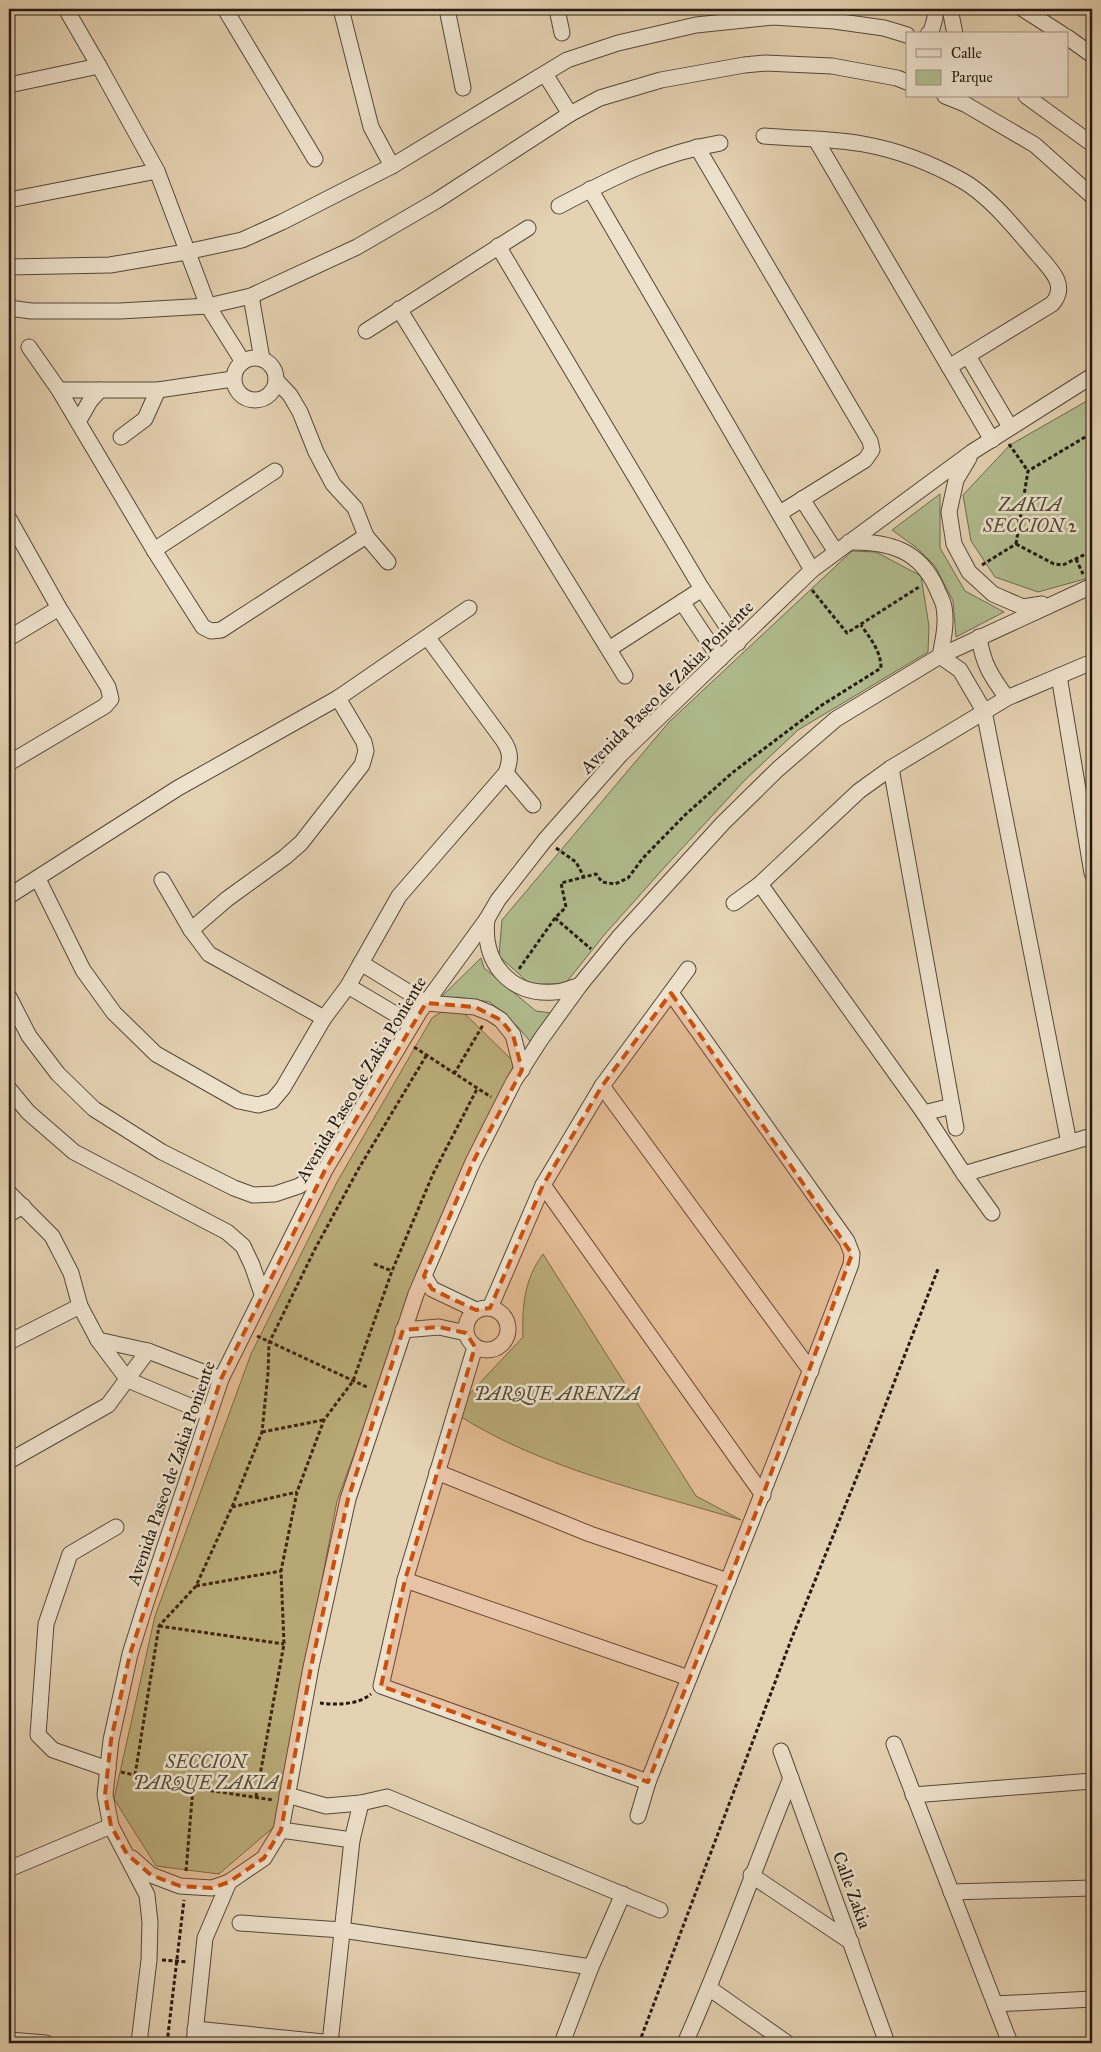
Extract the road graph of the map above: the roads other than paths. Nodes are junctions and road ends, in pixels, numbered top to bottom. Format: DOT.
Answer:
graph roads {
  1 [pos="66,9"];
  2 [pos="225,9"];
  3 [pos="341,9"];
  4 [pos="447,9"];
  5 [pos="557,9"];
  6 [pos="935,9"];
  7 [pos="950,9"];
  8 [pos="1023,9"];
  9 [pos="930,32"];
  10 [pos="955,32"];
  11 [pos="1059,32"];
  12 [pos="562,33"];
  13 [pos="906,35"];
  14 [pos="1068,38"];
  15 [pos="1092,55"];
  16 [pos="98,66"];
  17 [pos="545,74"];
  18 [pos="906,82"];
  19 [pos="9,85"];
  20 [pos="464,88"];
  21 [pos="950,98"];
  22 [pos="1029,98"];
  23 [pos="570,114"];
  24 [pos="764,136"];
  25 [pos="816,140"];
  26 [pos="720,143"];
  27 [pos="1092,144"];
  28 [pos="697,147"];
  29 [pos="315,159"];
  30 [pos="392,166"];
  31 [pos="157,171"];
  32 [pos="590,189"];
  33 [pos="1092,196"];
  34 [pos="9,200"];
  35 [pos="559,206"];
  36 [pos="528,228"];
  37 [pos="498,246"];
  38 [pos="186,252"];
  39 [pos="9,267"];
  40 [pos="251,296"];
  41 [pos="208,306"];
  42 [pos="9,308"];
  43 [pos="399,309"];
  44 [pos="366,331"];
  45 [pos="29,347"];
  46 [pos="968,356"];
  47 [pos="262,359"];
  48 [pos="243,362"];
  49 [pos="949,367"];
  50 [pos="1092,376"];
  51 [pos="234,379"];
  52 [pos="276,380"];
  53 [pos="60,390"];
  54 [pos="100,390"];
  55 [pos="158,390"];
  56 [pos="78,422"];
  57 [pos="1010,427"];
  58 [pos="122,437"];
  59 [pos="992,440"];
  60 [pos="972,452"];
  61 [pos="275,471"];
  62 [pos="802,499"];
  63 [pos="780,513"];
  64 [pos="9,519"];
  65 [pos="366,536"];
  66 [pos="849,542"];
  67 [pos="154,550"];
  68 [pos="836,552"];
  69 [pos="388,562"];
  70 [pos="812,570"];
  71 [pos="1092,586"];
  72 [pos="702,589"];
  73 [pos="682,602"];
  74 [pos="1057,602"];
  75 [pos="59,608"];
  76 [pos="469,608"];
  77 [pos="979,637"];
  78 [pos="9,638"];
  79 [pos="428,638"];
  80 [pos="738,643"];
  81 [pos="609,649"];
  82 [pos="940,656"];
  83 [pos="720,659"];
  84 [pos="1092,662"];
  85 [pos="625,676"];
  86 [pos="1059,676"];
  87 [pos="338,698"];
  88 [pos="1007,698"];
  89 [pos="984,711"];
  90 [pos="9,763"];
  91 [pos="891,768"];
  92 [pos="506,773"];
  93 [pos="533,805"];
  94 [pos="1092,873"];
  95 [pos="38,879"];
  96 [pos="162,880"];
  97 [pos="760,884"];
  98 [pos="9,896"];
  99 [pos="734,904"];
  100 [pos="487,919"];
  101 [pos="191,930"];
  102 [pos="361,963"];
  103 [pos="688,969"];
  104 [pos="580,985"];
  105 [pos="348,986"];
  106 [pos="671,993"];
  107 [pos="9,997"];
  108 [pos="426,1002"];
  109 [pos="324,1018"];
  110 [pos="412,1024"];
  111 [pos="522,1070"];
  112 [pos="602,1086"];
  113 [pos="9,1089"];
  114 [pos="952,1106"];
  115 [pos="924,1113"];
  116 [pos="956,1128"];
  117 [pos="1092,1136"];
  118 [pos="1069,1143"];
  119 [pos="325,1170"];
  120 [pos="964,1174"];
  121 [pos="543,1185"];
  122 [pos="9,1193"];
  123 [pos="22,1206"];
  124 [pos="992,1213"];
  125 [pos="9,1214"];
  126 [pos="424,1276"];
  127 [pos="262,1294"];
  128 [pos="80,1306"];
  129 [pos="483,1309"];
  130 [pos="403,1330"];
  131 [pos="466,1333"];
  132 [pos="98,1340"];
  133 [pos="9,1342"];
  134 [pos="475,1347"];
  135 [pos="148,1351"];
  136 [pos="811,1371"];
  137 [pos="221,1379"];
  138 [pos="128,1380"];
  139 [pos="209,1414"];
  140 [pos="9,1461"];
  141 [pos="437,1472"];
  142 [pos="763,1495"];
  143 [pos="116,1527"];
  144 [pos="405,1580"];
  145 [pos="728,1581"];
  146 [pos="688,1678"];
  147 [pos="894,1744"];
  148 [pos="781,1751"];
  149 [pos="108,1769"];
  150 [pos="791,1778"];
  151 [pos="1092,1781"];
  152 [pos="648,1782"];
  153 [pos="913,1795"];
  154 [pos="286,1799"];
  155 [pos="361,1803"];
  156 [pos="638,1816"];
  157 [pos="111,1826"];
  158 [pos="281,1830"];
  159 [pos="352,1840"];
  160 [pos="127,1854"];
  161 [pos="9,1868"];
  162 [pos="751,1875"];
  163 [pos="229,1882"];
  164 [pos="1092,1888"];
  165 [pos="951,1892"];
  166 [pos="623,1894"];
  167 [pos="660,1910"];
  168 [pos="240,1923"];
  169 [pos="342,1930"];
  170 [pos="851,1942"];
  171 [pos="591,1968"];
  172 [pos="709,1988"];
  173 [pos="1092,1999"];
  174 [pos="995,2004"];
  175 [pos="194,2036"];
  176 [pos="9,2040"];
  177 [pos="46,2043"];
  178 [pos="139,2043"];
  179 [pos="330,2043"];
  180 [pos="334,2043"];
  181 [pos="562,2043"];
  182 [pos="685,2043"];
  183 [pos="787,2043"];
  184 [pos="887,2043"];
  185 [pos="1010,2043"];
  1 -- 16 [label="street"];
  2 -- 29 [label="street"];
  3 -- 30 [label="street"];
  4 -- 20 [label="street"];
  5 -- 12 [label="street"];
  6 -- 9 [label="street"];
  7 -- 10 [label="street"];
  8 -- 11 [label="street"];
  13 -- 17 [label="street"];
  14 -- 15 [label="street"];
  16 -- 19 [label="street"];
  16 -- 31 [label="street"];
  17 -- 23 [label="street"];
  17 -- 30 [label="street"];
  18 -- 23 [label="street"];
  21 -- 33 [label="street"];
  22 -- 27 [label="street"];
  23 -- 40 [label="street"];
  24 -- 25 [label="street"];
  25 -- 46 [label="street"];
  25 -- 49 [label="street"];
  26 -- 28 [label="street"];
  28 -- 32 [label="street"];
  28 -- 62 [label="street"];
  30 -- 38 [label="street"];
  31 -- 34 [label="street"];
  31 -- 38 [label="street"];
  32 -- 35 [label="street"];
  32 -- 63 [label="street"];
  36 -- 37 [label="street"];
  37 -- 43 [label="street"];
  37 -- 72 [label="street"];
  38 -- 39 [label="street"];
  38 -- 41 [label="street"];
  40 -- 41 [label="street"];
  40 -- 47 [label="street"];
  41 -- 42 [label="street"];
  41 -- 48 [label="street"];
  43 -- 44 [label="street"];
  43 -- 81 [label="street"];
  45 -- 53 [label="street"];
  46 -- 49 [label="street"];
  46 -- 57 [label="street"];
  47 -- 48 [label="street"];
  47 -- 52 [label="street"];
  48 -- 51 [label="street"];
  49 -- 59 [label="street"];
  50 -- 57 [label="street, Avenida Paseo de Zakia Poniente"];
  51 -- 52 [label="street"];
  51 -- 55 [label="street"];
  52 -- 65 [label="street"];
  53 -- 54 [label="street"];
  53 -- 56 [label="street"];
  54 -- 55 [label="street"];
  54 -- 56 [label="street"];
  55 -- 58 [label="street"];
  56 -- 67 [label="street"];
  57 -- 59 [label="street, Avenida Paseo de Zakia Poniente"];
  59 -- 60 [label="street, Avenida Paseo de Zakia Poniente"];
  60 -- 66 [label="street, Avenida Paseo de Zakia Poniente"];
  60 -- 74 [label="street"];
  61 -- 67 [label="street"];
  62 -- 63 [label="street"];
  62 -- 68 [label="street"];
  63 -- 70 [label="street"];
  64 -- 75 [label="street"];
  65 -- 67 [label="street"];
  65 -- 69 [label="street"];
  66 -- 68 [label="street, Avenida Paseo de Zakia Poniente"];
  66 -- 82 [label="street"];
  68 -- 70 [label="street, Avenida Paseo de Zakia Poniente"];
  70 -- 80 [label="street, Avenida Paseo de Zakia Poniente"];
  71 -- 74 [label="street"];
  72 -- 73 [label="street"];
  72 -- 80 [label="street"];
  73 -- 81 [label="street"];
  73 -- 83 [label="street"];
  74 -- 77 [label="street"];
  75 -- 78 [label="street"];
  75 -- 90 [label="street"];
  76 -- 79 [label="street"];
  77 -- 82 [label="street"];
  77 -- 88 [label="street"];
  79 -- 87 [label="street"];
  79 -- 92 [label="street"];
  80 -- 83 [label="street, Avenida Paseo de Zakia Poniente"];
  81 -- 85 [label="street"];
  82 -- 89 [label="street"];
  82 -- 104 [label="street"];
  83 -- 100 [label="street, Avenida Paseo de Zakia Poniente"];
  84 -- 86 [label="street"];
  86 -- 88 [label="street"];
  86 -- 94 [label="street"];
  87 -- 95 [label="street"];
  87 -- 101 [label="street"];
  88 -- 89 [label="street"];
  89 -- 91 [label="street"];
  89 -- 118 [label="street"];
  91 -- 97 [label="street"];
  91 -- 114 [label="street"];
  92 -- 93 [label="street"];
  92 -- 102 [label="street"];
  95 -- 98 [label="street"];
  95 -- 109 [label="street"];
  96 -- 101 [label="street"];
  97 -- 99 [label="street"];
  97 -- 115 [label="street"];
  100 -- 104 [label="street"];
  100 -- 108 [label="street, Avenida Paseo de Zakia Poniente"];
  101 -- 109 [label="street"];
  102 -- 105 [label="street"];
  102 -- 108 [label="street"];
  103 -- 106 [label="street"];
  104 -- 111 [label="street"];
  105 -- 109 [label="street"];
  105 -- 110 [label="street"];
  106 -- 112 [label="street"];
  106 -- 136 [label="street"];
  107 -- 119 [label="street"];
  108 -- 110 [label="street, Avenida Paseo de Zakia Poniente"];
  108 -- 111 [label="street"];
  110 -- 119 [label="street, Avenida Paseo de Zakia Poniente"];
  111 -- 126 [label="street"];
  112 -- 121 [label="street"];
  112 -- 136 [label="street"];
  113 -- 127 [label="street"];
  114 -- 115 [label="street"];
  114 -- 116 [label="street"];
  115 -- 120 [label="street"];
  117 -- 118 [label="street"];
  118 -- 120 [label="street"];
  119 -- 127 [label="street, Avenida Paseo de Zakia Poniente"];
  120 -- 124 [label="street"];
  121 -- 129 [label="street"];
  121 -- 142 [label="street"];
  122 -- 123 [label="street"];
  123 -- 125 [label="street"];
  123 -- 128 [label="street"];
  126 -- 129 [label="street"];
  126 -- 130 [label="street"];
  127 -- 137 [label="street, Avenida Paseo de Zakia Poniente"];
  128 -- 132 [label="street"];
  128 -- 133 [label="street"];
  129 -- 131 [label="street"];
  129 -- 134 [label="street"];
  130 -- 131 [label="street"];
  130 -- 154 [label="street"];
  131 -- 134 [label="street"];
  132 -- 135 [label="street"];
  132 -- 138 [label="street"];
  134 -- 141 [label="street"];
  135 -- 137 [label="street"];
  135 -- 138 [label="street"];
  136 -- 142 [label="street"];
  137 -- 139 [label="street, Avenida Paseo de Zakia Poniente"];
  138 -- 139 [label="street"];
  138 -- 140 [label="street"];
  139 -- 149 [label="street, Avenida Paseo de Zakia Poniente"];
  141 -- 144 [label="street"];
  141 -- 145 [label="street"];
  142 -- 145 [label="street"];
  143 -- 149 [label="street"];
  144 -- 146 [label="street"];
  144 -- 152 [label="street"];
  145 -- 146 [label="street"];
  146 -- 152 [label="street"];
  147 -- 153 [label="street"];
  148 -- 150 [label="street, Calle Zakia"];
  149 -- 157 [label="street, Avenida Paseo de Zakia Poniente"];
  150 -- 162 [label="street"];
  150 -- 170 [label="street, Calle Zakia"];
  151 -- 153 [label="street"];
  152 -- 156 [label="street"];
  153 -- 165 [label="street"];
  154 -- 155 [label="street"];
  154 -- 158 [label="street"];
  155 -- 159 [label="street"];
  155 -- 166 [label="street"];
  157 -- 160 [label="street, Avenida Paseo de Zakia Poniente"];
  157 -- 161 [label="street"];
  158 -- 159 [label="street"];
  158 -- 163 [label="street"];
  159 -- 169 [label="street"];
  160 -- 163 [label="street"];
  160 -- 178 [label="street, Avenida Paseo de Zakia Poniente"];
  162 -- 170 [label="street"];
  162 -- 172 [label="street"];
  163 -- 175 [label="street"];
  164 -- 165 [label="street"];
  165 -- 174 [label="street"];
  166 -- 167 [label="street"];
  166 -- 171 [label="street"];
  168 -- 169 [label="street"];
  169 -- 171 [label="street"];
  169 -- 179 [label="street"];
  170 -- 184 [label="street, Calle Zakia"];
  171 -- 181 [label="street"];
  172 -- 182 [label="street"];
  172 -- 183 [label="street"];
  173 -- 174 [label="street"];
  174 -- 185 [label="street"];
  175 -- 179 [label="street"];
  176 -- 177 [label="street"];
  179 -- 180 [label="street"];
}
